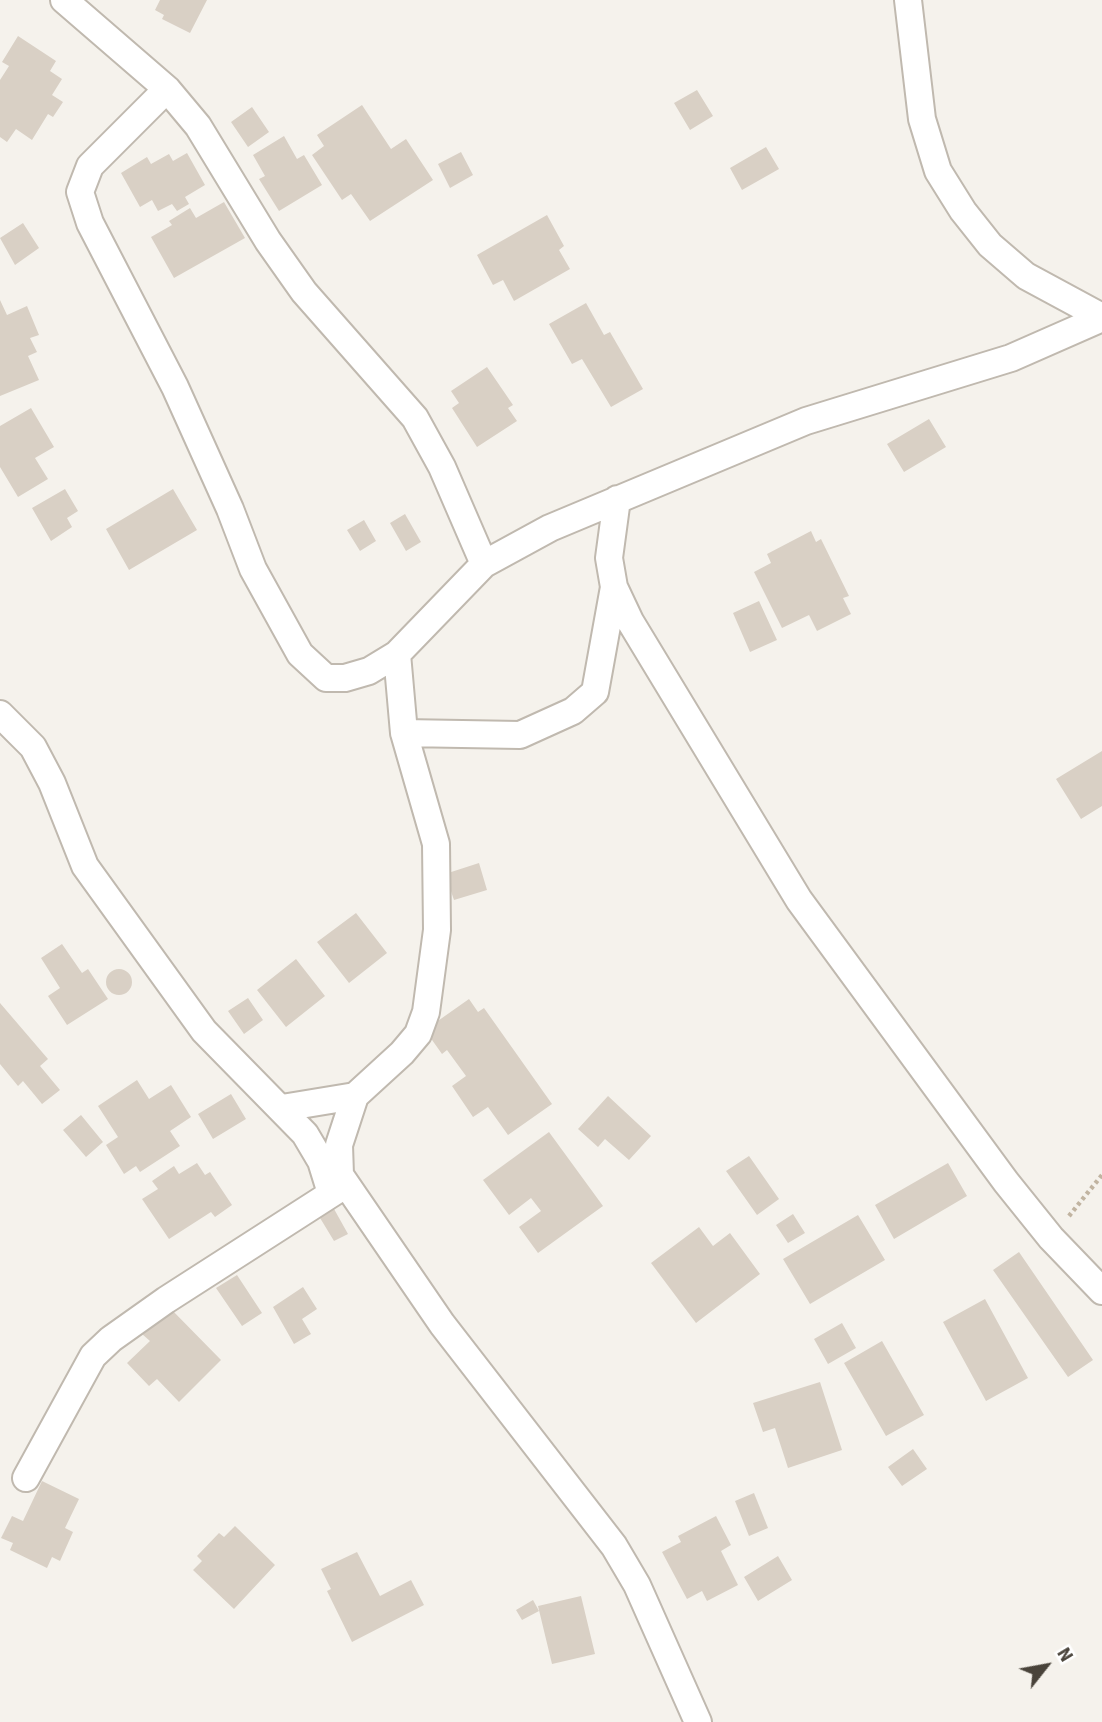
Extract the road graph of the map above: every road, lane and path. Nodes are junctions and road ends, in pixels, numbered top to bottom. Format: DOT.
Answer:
graph roads {
  1 [pos="64,0"];
  2 [pos="908,0"];
  3 [pos="167,89"];
  4 [pos="1102,318"];
  5 [pos="617,499"];
  6 [pos="484,564"];
  7 [pos="614,587"];
  8 [pos="397,654"];
  9 [pos="0,714"];
  10 [pos="404,733"];
  11 [pos="355,1096"];
  12 [pos="282,1108"];
  13 [pos="1102,1175"];
  14 [pos="338,1191"];
  15 [pos="1051,1238"];
  16 [pos="1102,1291"];
  17 [pos="26,1478"];
  18 [pos="698,1722"];
  1 -- 3 [label="street"];
  2 -- 4 [label="street"];
  3 -- 6 [label="street"];
  3 -- 8 [label="street"];
  4 -- 5 [label="street"];
  5 -- 6 [label="street"];
  5 -- 7 [label="street"];
  6 -- 8 [label="street"];
  7 -- 10 [label="street"];
  7 -- 15 [label="street"];
  8 -- 10 [label="street"];
  9 -- 12 [label="street"];
  10 -- 11 [label="street"];
  11 -- 12 [label="street"];
  11 -- 14 [label="street"];
  12 -- 14 [label="street"];
  13 -- 15 [label="path"];
  14 -- 17 [label="street"];
  14 -- 18 [label="street"];
  15 -- 16 [label="street"];
}
